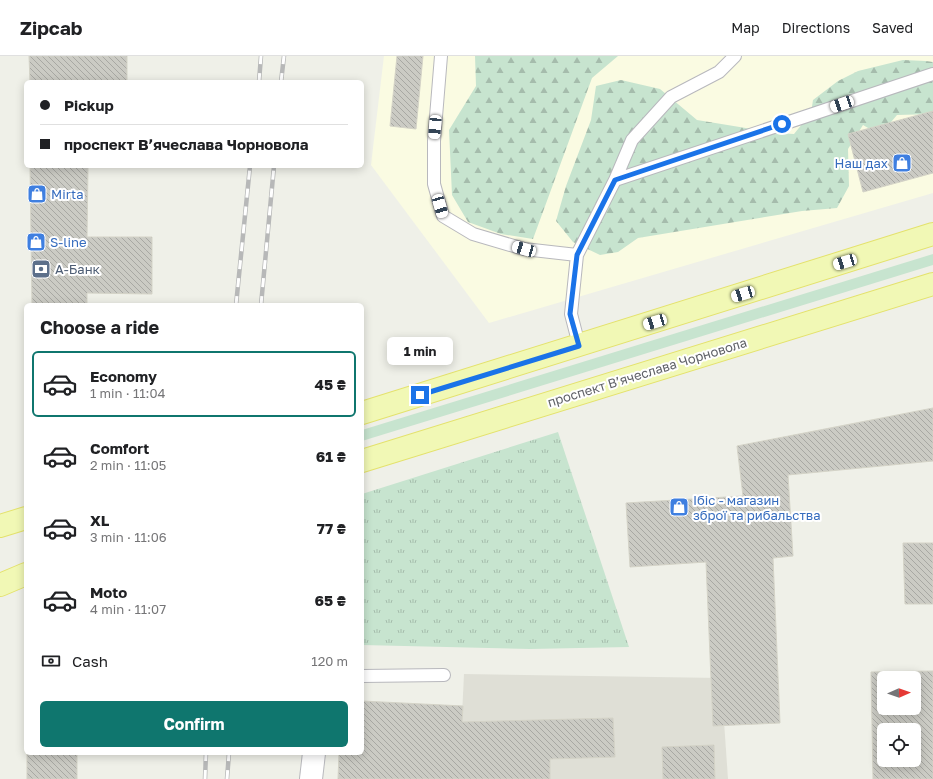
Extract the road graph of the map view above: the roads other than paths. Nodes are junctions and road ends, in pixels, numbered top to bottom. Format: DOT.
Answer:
graph roads {
  1 [pos="441,56"];
  2 [pos="736,56"];
  3 [pos="933,74"];
  4 [pos="615,180"];
  5 [pos="933,234"];
  6 [pos="577,255"];
  7 [pos="933,284"];
  8 [pos="579,346"];
  9 [pos="364,413"];
  10 [pos="364,460"];
  11 [pos="24,519"];
  12 [pos="0,526"];
  13 [pos="24,575"];
  14 [pos="0,585"];
  15 [pos="444,675"];
  16 [pos="364,676"];
  17 [pos="314,755"];
  18 [pos="311,779"];
  1 -- 6 [label="lane"];
  2 -- 4 [label="lane"];
  3 -- 4 [label="lane"];
  4 -- 6 [label="lane"];
  5 -- 8 [label="main road"];
  6 -- 8 [label="lane"];
  7 -- 10 [label="main road, проспект Вʼячеслава Чорновола"];
  8 -- 9 [label="main road"];
  11 -- 12 [label="main road"];
  13 -- 14 [label="main road"];
  15 -- 16 [label="lane"];
  17 -- 18 [label="street"];
}
